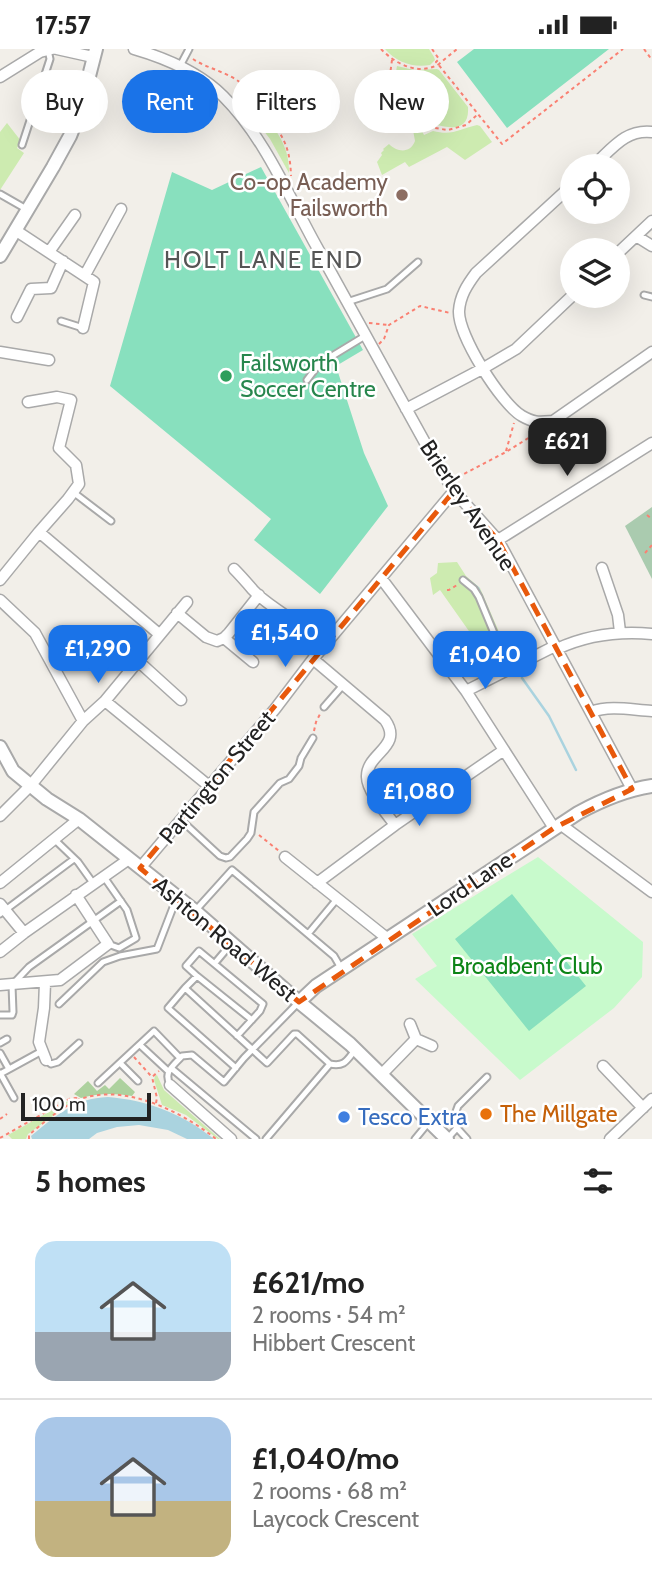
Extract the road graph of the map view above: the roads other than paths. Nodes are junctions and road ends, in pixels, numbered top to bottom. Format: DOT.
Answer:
graph roads {
  1 [pos="52,49"];
  2 [pos="134,49"];
  3 [pos="188,52"];
  4 [pos="94,53"];
  5 [pos="180,66"];
  6 [pos="0,77"];
  7 [pos="652,132"];
  8 [pos="22,145"];
  9 [pos="606,154"];
  10 [pos="0,194"];
  11 [pos="560,196"];
  12 [pos="121,209"];
  13 [pos="27,210"];
  14 [pos="75,215"];
  15 [pos="652,221"];
  16 [pos="15,230"];
  17 [pos="636,236"];
  18 [pos="630,242"];
  19 [pos="652,246"];
  20 [pos="49,252"];
  21 [pos="0,256"];
  22 [pos="63,261"];
  23 [pos="418,262"];
  24 [pos="85,275"];
  25 [pos="644,295"];
  26 [pos="652,297"];
  27 [pos="347,302"];
  28 [pos="560,307"];
  29 [pos="17,317"];
  30 [pos="61,321"];
  31 [pos="83,328"];
  32 [pos="365,335"];
  33 [pos="0,352"];
  34 [pos="652,352"];
  35 [pos="49,360"];
  36 [pos="482,369"];
  37 [pos="307,380"];
  38 [pos="28,402"];
  39 [pos="406,409"];
  40 [pos="652,443"];
  41 [pos="451,487"];
  42 [pos="71,496"];
  43 [pos="111,521"];
  44 [pos="38,532"];
  45 [pos="498,540"];
  46 [pos="602,568"];
  47 [pos="234,569"];
  48 [pos="381,578"];
  49 [pos="0,580"];
  50 [pos="463,580"];
  51 [pos="259,596"];
  52 [pos="0,600"];
  53 [pos="187,602"];
  54 [pos="177,613"];
  55 [pos="289,618"];
  56 [pos="620,632"];
  57 [pos="159,634"];
  58 [pos="652,634"];
  59 [pos="224,638"];
  60 [pos="556,647"];
  61 [pos="313,659"];
  62 [pos="138,661"];
  63 [pos="253,662"];
  64 [pos="503,671"];
  65 [pos="344,684"];
  66 [pos="466,691"];
  67 [pos="181,700"];
  68 [pos="105,701"];
  69 [pos="324,707"];
  70 [pos="652,711"];
  71 [pos="591,712"];
  72 [pos="83,721"];
  73 [pos="313,738"];
  74 [pos="0,747"];
  75 [pos="505,750"];
  76 [pos="31,785"];
  77 [pos="209,786"];
  78 [pos="652,786"];
  79 [pos="632,789"];
  80 [pos="0,816"];
  81 [pos="79,819"];
  82 [pos="181,820"];
  83 [pos="395,825"];
  84 [pos="557,826"];
  85 [pos="54,839"];
  86 [pos="285,857"];
  87 [pos="74,859"];
  88 [pos="129,859"];
  89 [pos="140,868"];
  90 [pos="103,876"];
  91 [pos="0,883"];
  92 [pos="93,883"];
  93 [pos="317,883"];
  94 [pos="652,892"];
  95 [pos="76,895"];
  96 [pos="177,897"];
  97 [pos="337,899"];
  98 [pos="121,901"];
  99 [pos="2,909"];
  100 [pos="195,911"];
  101 [pos="94,921"];
  102 [pos="23,933"];
  103 [pos="308,934"];
  104 [pos="388,939"];
  105 [pos="232,943"];
  106 [pos="108,944"];
  107 [pos="0,952"];
  108 [pos="215,963"];
  109 [pos="342,969"];
  110 [pos="197,976"];
  111 [pos="45,983"];
  112 [pos="0,985"];
  113 [pos="12,985"];
  114 [pos="185,988"];
  115 [pos="299,1002"];
  116 [pos="59,1005"];
  117 [pos="0,1015"];
  118 [pos="252,1020"];
  119 [pos="410,1024"];
  120 [pos="237,1036"];
  121 [pos="416,1038"];
  122 [pos="7,1039"];
  123 [pos="0,1043"];
  124 [pos="79,1043"];
  125 [pos="140,1045"];
  126 [pos="432,1046"];
  127 [pos="355,1049"];
  128 [pos="252,1050"];
  129 [pos="0,1053"];
  130 [pos="44,1056"];
  131 [pos="180,1058"];
  132 [pos="120,1063"];
  133 [pos="330,1064"];
  134 [pos="603,1066"];
  135 [pos="236,1068"];
  136 [pos="9,1069"];
  137 [pos="170,1070"];
  138 [pos="0,1074"];
  139 [pos="381,1075"];
  140 [pos="487,1077"];
  141 [pos="138,1081"];
  142 [pos="98,1083"];
  143 [pos="170,1085"];
  144 [pos="14,1098"];
  145 [pos="652,1099"];
  146 [pos="643,1108"];
  147 [pos="429,1122"];
  148 [pos="457,1128"];
  149 [pos="230,1139"];
  150 [pos="256,1139"];
  151 [pos="266,1139"];
  152 [pos="415,1139"];
  153 [pos="447,1139"];
  154 [pos="467,1139"];
  155 [pos="611,1139"];
  1 -- 4 [label="street"];
  1 -- 6 [label="street"];
  1 -- 8 [label="lane"];
  2 -- 5 [label="street, Brierley Avenue"];
  3 -- 5 [label="lane"];
  4 -- 13 [label="street"];
  5 -- 27 [label="street, Brierley Avenue"];
  7 -- 9 [label="street"];
  10 -- 13 [label="lane"];
  11 -- 36 [label="street"];
  12 -- 24 [label="street"];
  13 -- 16 [label="street"];
  14 -- 20 [label="street"];
  15 -- 17 [label="street"];
  16 -- 20 [label="street"];
  16 -- 21 [label="street"];
  17 -- 18 [label="street"];
  17 -- 19 [label="street"];
  20 -- 22 [label="street"];
  22 -- 24 [label="street"];
  22 -- 29 [label="street"];
  23 -- 27 [label="lane"];
  24 -- 31 [label="street"];
  25 -- 26 [label="lane"];
  27 -- 32 [label="street, Brierley Avenue"];
  28 -- 36 [label="street"];
  30 -- 31 [label="lane"];
  32 -- 37 [label="lane"];
  32 -- 39 [label="street, Brierley Avenue"];
  33 -- 35 [label="street"];
  34 -- 36 [label="street"];
  36 -- 39 [label="street"];
  38 -- 42 [label="street"];
  39 -- 41 [label="street, Brierley Avenue"];
  40 -- 45 [label="street"];
  41 -- 45 [label="street, Brierley Avenue"];
  41 -- 48 [label="street, Partington Street"];
  42 -- 43 [label="lane"];
  42 -- 44 [label="street"];
  44 -- 49 [label="street"];
  44 -- 57 [label="street"];
  45 -- 60 [label="street, Brierley Avenue"];
  46 -- 56 [label="street"];
  47 -- 51 [label="street"];
  48 -- 61 [label="street, Partington Street"];
  48 -- 66 [label="street"];
  50 -- 64 [label="lane"];
  51 -- 55 [label="street"];
  51 -- 59 [label="street"];
  52 -- 72 [label="street"];
  53 -- 54 [label="street"];
  54 -- 57 [label="street"];
  54 -- 59 [label="street"];
  56 -- 58 [label="street"];
  56 -- 60 [label="street"];
  57 -- 62 [label="street"];
  59 -- 63 [label="street"];
  60 -- 64 [label="street"];
  60 -- 71 [label="street, Brierley Avenue"];
  61 -- 65 [label="street"];
  61 -- 77 [label="street, Partington Street"];
  62 -- 67 [label="street"];
  62 -- 68 [label="street"];
  64 -- 66 [label="street"];
  65 -- 69 [label="lane"];
  65 -- 83 [label="street"];
  66 -- 75 [label="street"];
  68 -- 72 [label="street"];
  68 -- 77 [label="street"];
  70 -- 71 [label="street"];
  71 -- 79 [label="street, Brierley Avenue"];
  72 -- 76 [label="street"];
  73 -- 82 [label="lane"];
  74 -- 76 [label="street, Ashton Road West"];
  75 -- 83 [label="street"];
  75 -- 84 [label="street"];
  76 -- 80 [label="street"];
  76 -- 81 [label="street, Ashton Road West"];
  77 -- 82 [label="street, Partington Street"];
  78 -- 79 [label="street, Lord Lane"];
  79 -- 84 [label="street, Lord Lane"];
  81 -- 85 [label="street"];
  81 -- 88 [label="street, Ashton Road West"];
  82 -- 89 [label="street, Partington Street"];
  83 -- 93 [label="street"];
  84 -- 94 [label="street"];
  84 -- 104 [label="street, Lord Lane"];
  85 -- 87 [label="lane"];
  85 -- 91 [label="street"];
  86 -- 93 [label="street"];
  87 -- 92 [label="lane"];
  87 -- 99 [label="lane"];
  88 -- 89 [label="street, Ashton Road West"];
  88 -- 90 [label="street"];
  89 -- 96 [label="street, Ashton Road West"];
  90 -- 92 [label="street"];
  90 -- 98 [label="lane"];
  92 -- 95 [label="street"];
  93 -- 97 [label="street"];
  95 -- 101 [label="street"];
  95 -- 102 [label="street"];
  96 -- 100 [label="street, Ashton Road West"];
  96 -- 116 [label="lane"];
  97 -- 103 [label="lane"];
  97 -- 104 [label="street"];
  98 -- 101 [label="lane"];
  98 -- 106 [label="lane"];
  99 -- 102 [label="street"];
  100 -- 103 [label="lane"];
  100 -- 105 [label="street, Ashton Road West"];
  101 -- 106 [label="street"];
  101 -- 113 [label="lane"];
  102 -- 107 [label="street"];
  103 -- 109 [label="lane"];
  104 -- 109 [label="street, Lord Lane"];
  105 -- 108 [label="lane"];
  105 -- 115 [label="street, Ashton Road West"];
  106 -- 111 [label="street"];
  108 -- 110 [label="lane"];
  108 -- 118 [label="lane"];
  109 -- 115 [label="street, Lord Lane"];
  110 -- 114 [label="lane"];
  110 -- 118 [label="lane"];
  111 -- 113 [label="street"];
  111 -- 130 [label="street"];
  112 -- 113 [label="street"];
  113 -- 117 [label="lane"];
  114 -- 120 [label="lane"];
  114 -- 135 [label="lane"];
  115 -- 127 [label="street, Ashton Road West"];
  115 -- 128 [label="lane"];
  118 -- 120 [label="lane"];
  119 -- 121 [label="street"];
  120 -- 128 [label="lane"];
  121 -- 126 [label="street"];
  121 -- 139 [label="street"];
  122 -- 123 [label="lane"];
  124 -- 130 [label="lane"];
  125 -- 131 [label="lane"];
  125 -- 132 [label="lane"];
  125 -- 137 [label="lane"];
  127 -- 133 [label="lane"];
  127 -- 139 [label="street, Ashton Road West"];
  128 -- 133 [label="lane"];
  128 -- 135 [label="lane"];
  129 -- 136 [label="lane"];
  130 -- 136 [label="lane"];
  131 -- 135 [label="lane"];
  131 -- 137 [label="lane"];
  132 -- 141 [label="lane"];
  132 -- 142 [label="lane"];
  133 -- 151 [label="lane"];
  134 -- 146 [label="street"];
  136 -- 138 [label="lane"];
  137 -- 143 [label="lane"];
  137 -- 150 [label="lane"];
  138 -- 144 [label="lane"];
  139 -- 147 [label="street, Ashton Road West"];
  140 -- 148 [label="lane"];
  143 -- 149 [label="street"];
  145 -- 146 [label="street"];
  146 -- 155 [label="street"];
  147 -- 152 [label="lane"];
  147 -- 153 [label="street, Ashton Road West"];
  148 -- 153 [label="lane"];
  148 -- 154 [label="lane"];
}
